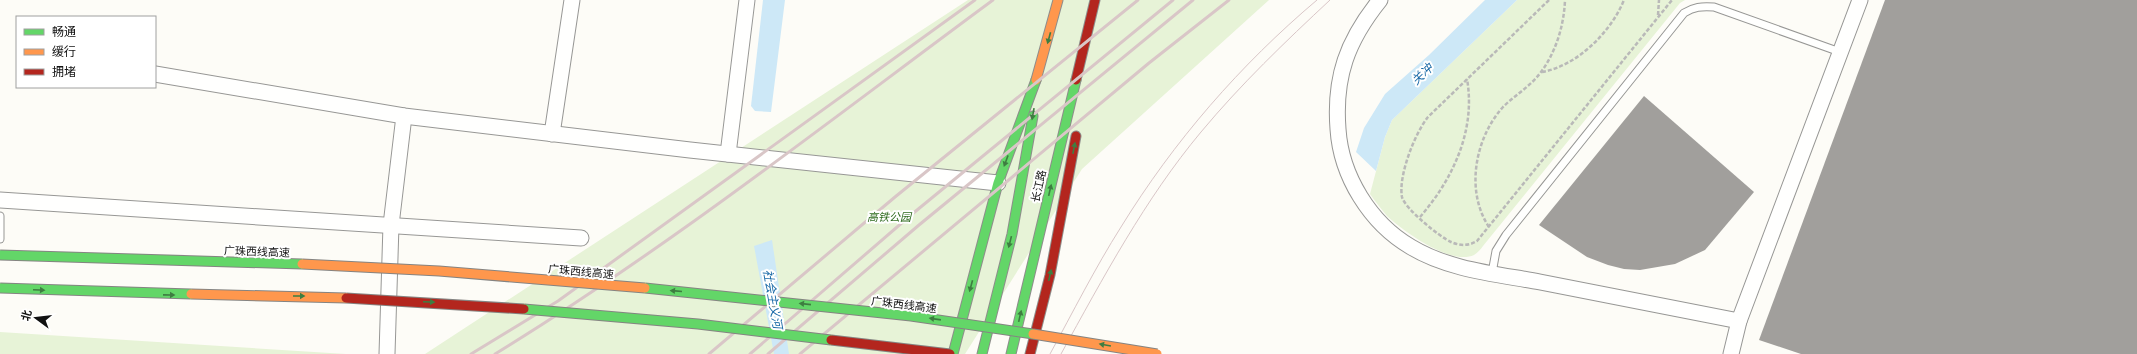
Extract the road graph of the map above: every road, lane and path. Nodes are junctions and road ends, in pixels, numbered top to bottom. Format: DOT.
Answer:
graph roads {
  1 [pos="572,0"];
  2 [pos="747,0"];
  3 [pos="1058,0"];
  4 [pos="1095,0"];
  5 [pos="1380,0"];
  6 [pos="1549,0"];
  7 [pos="1565,0"];
  8 [pos="1624,0"];
  9 [pos="1659,0"];
  10 [pos="1672,0"];
  11 [pos="1860,0"];
  12 [pos="1658,16"];
  13 [pos="1089,23"];
  14 [pos="1840,52"];
  15 [pos="1042,62"];
  16 [pos="1542,72"];
  17 [pos="156,74"];
  18 [pos="1467,79"];
  19 [pos="1080,105"];
  20 [pos="404,116"];
  21 [pos="1077,127"];
  22 [pos="552,134"];
  23 [pos="728,154"];
  24 [pos="998,183"];
  25 [pos="0,200"];
  26 [pos="0,216"];
  27 [pos="1420,217"];
  28 [pos="391,225"];
  29 [pos="1489,227"];
  30 [pos="581,238"];
  31 [pos="0,239"];
  32 [pos="0,255"];
  33 [pos="1492,273"];
  34 [pos="0,288"];
  35 [pos="1739,321"];
  36 [pos="387,354"];
  37 [pos="951,354"];
  38 [pos="982,354"];
  39 [pos="1011,354"];
  40 [pos="1030,354"];
  41 [pos="1157,354"];
  42 [pos="1731,354"];
  1 -- 22 [label="street"];
  2 -- 23 [label="street"];
  3 -- 15 [label="main road, 长江路, one-way"];
  4 -- 13 [label="main road, 长江路"];
  5 -- 33 [label="street"];
  6 -- 18 [label="path"];
  7 -- 16 [label="path"];
  8 -- 16 [label="path"];
  9 -- 12 [label="path"];
  10 -- 12 [label="path"];
  11 -- 14 [label="street"];
  12 -- 29 [label="path"];
  13 -- 19 [label="main road, 长江路"];
  39 -- 13 [label="main road, 长江路, one-way"];
  14 -- 33 [label="lane"];
  14 -- 35 [label="street"];
  15 -- 24 [label="main road, 长江路, one-way"];
  15 -- 38 [label="main road, 长江路, one-way"];
  16 -- 29 [label="path"];
  17 -- 20 [label="street"];
  18 -- 27 [label="path"];
  18 -- 27 [label="path"];
  20 -- 22 [label="street"];
  20 -- 28 [label="street"];
  40 -- 21 [label="main road, one-way"];
  22 -- 23 [label="street"];
  23 -- 24 [label="street"];
  24 -- 37 [label="main road, 长江路, one-way"];
  25 -- 28 [label="street"];
  26 -- 31 [label="lane"];
  27 -- 29 [label="path"];
  28 -- 30 [label="street"];
  28 -- 36 [label="street"];
  41 -- 32 [label="main road, 广珠西线高速, one-way, bridge"];
  33 -- 35 [label="street"];
  34 -- 37 [label="main road, one-way, bridge"];
  35 -- 42 [label="street"];
}
